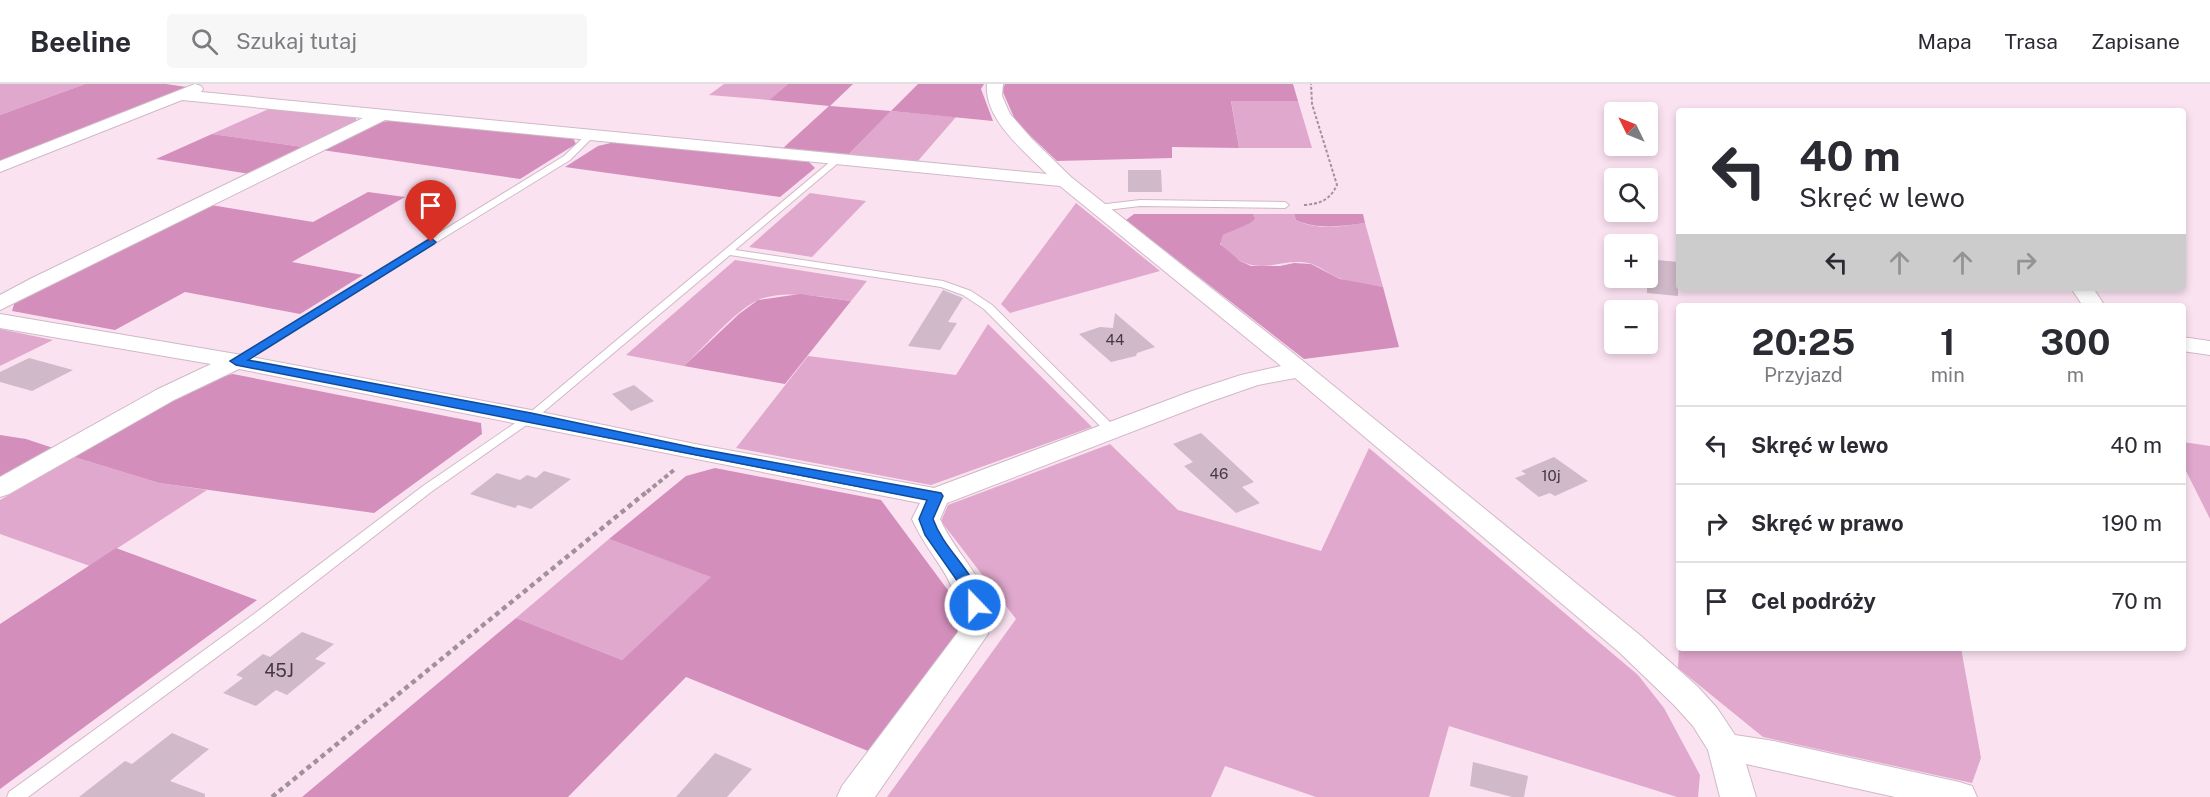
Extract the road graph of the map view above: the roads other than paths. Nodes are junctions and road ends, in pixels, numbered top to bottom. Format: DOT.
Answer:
graph roads {
  1 [pos="207,84"];
  2 [pos="995,84"];
  3 [pos="180,95"];
  4 [pos="385,114"];
  5 [pos="591,135"];
  6 [pos="840,158"];
  7 [pos="0,167"];
  8 [pos="1065,180"];
  9 [pos="1285,205"];
  10 [pos="1098,208"];
  11 [pos="727,252"];
  12 [pos="0,304"];
  13 [pos="0,321"];
  14 [pos="2186,345"];
  15 [pos="2210,348"];
  16 [pos="236,361"];
  17 [pos="1300,370"];
  18 [pos="531,417"];
  19 [pos="1110,429"];
  20 [pos="0,488"];
  21 [pos="936,496"];
  22 [pos="1724,747"];
  23 [pos="15,797"];
  24 [pos="855,797"];
  25 [pos="1738,797"];
  26 [pos="1959,797"];
  1 -- 3 [label="street"];
  2 -- 8 [label="street"];
  3 -- 4 [label="street"];
  3 -- 7 [label="street"];
  4 -- 5 [label="street"];
  4 -- 12 [label="street"];
  5 -- 6 [label="street"];
  5 -- 16 [label="lane"];
  6 -- 8 [label="street"];
  6 -- 11 [label="lane"];
  8 -- 10 [label="street"];
  9 -- 10 [label="lane"];
  10 -- 17 [label="street"];
  11 -- 18 [label="lane"];
  11 -- 19 [label="lane"];
  13 -- 16 [label="street"];
  14 -- 15 [label="street"];
  16 -- 18 [label="street"];
  16 -- 20 [label="street"];
  17 -- 19 [label="street"];
  17 -- 22 [label="street"];
  18 -- 21 [label="street"];
  18 -- 23 [label="lane"];
  19 -- 21 [label="street"];
  21 -- 24 [label="street"];
  22 -- 25 [label="street"];
  22 -- 26 [label="street"];
}
